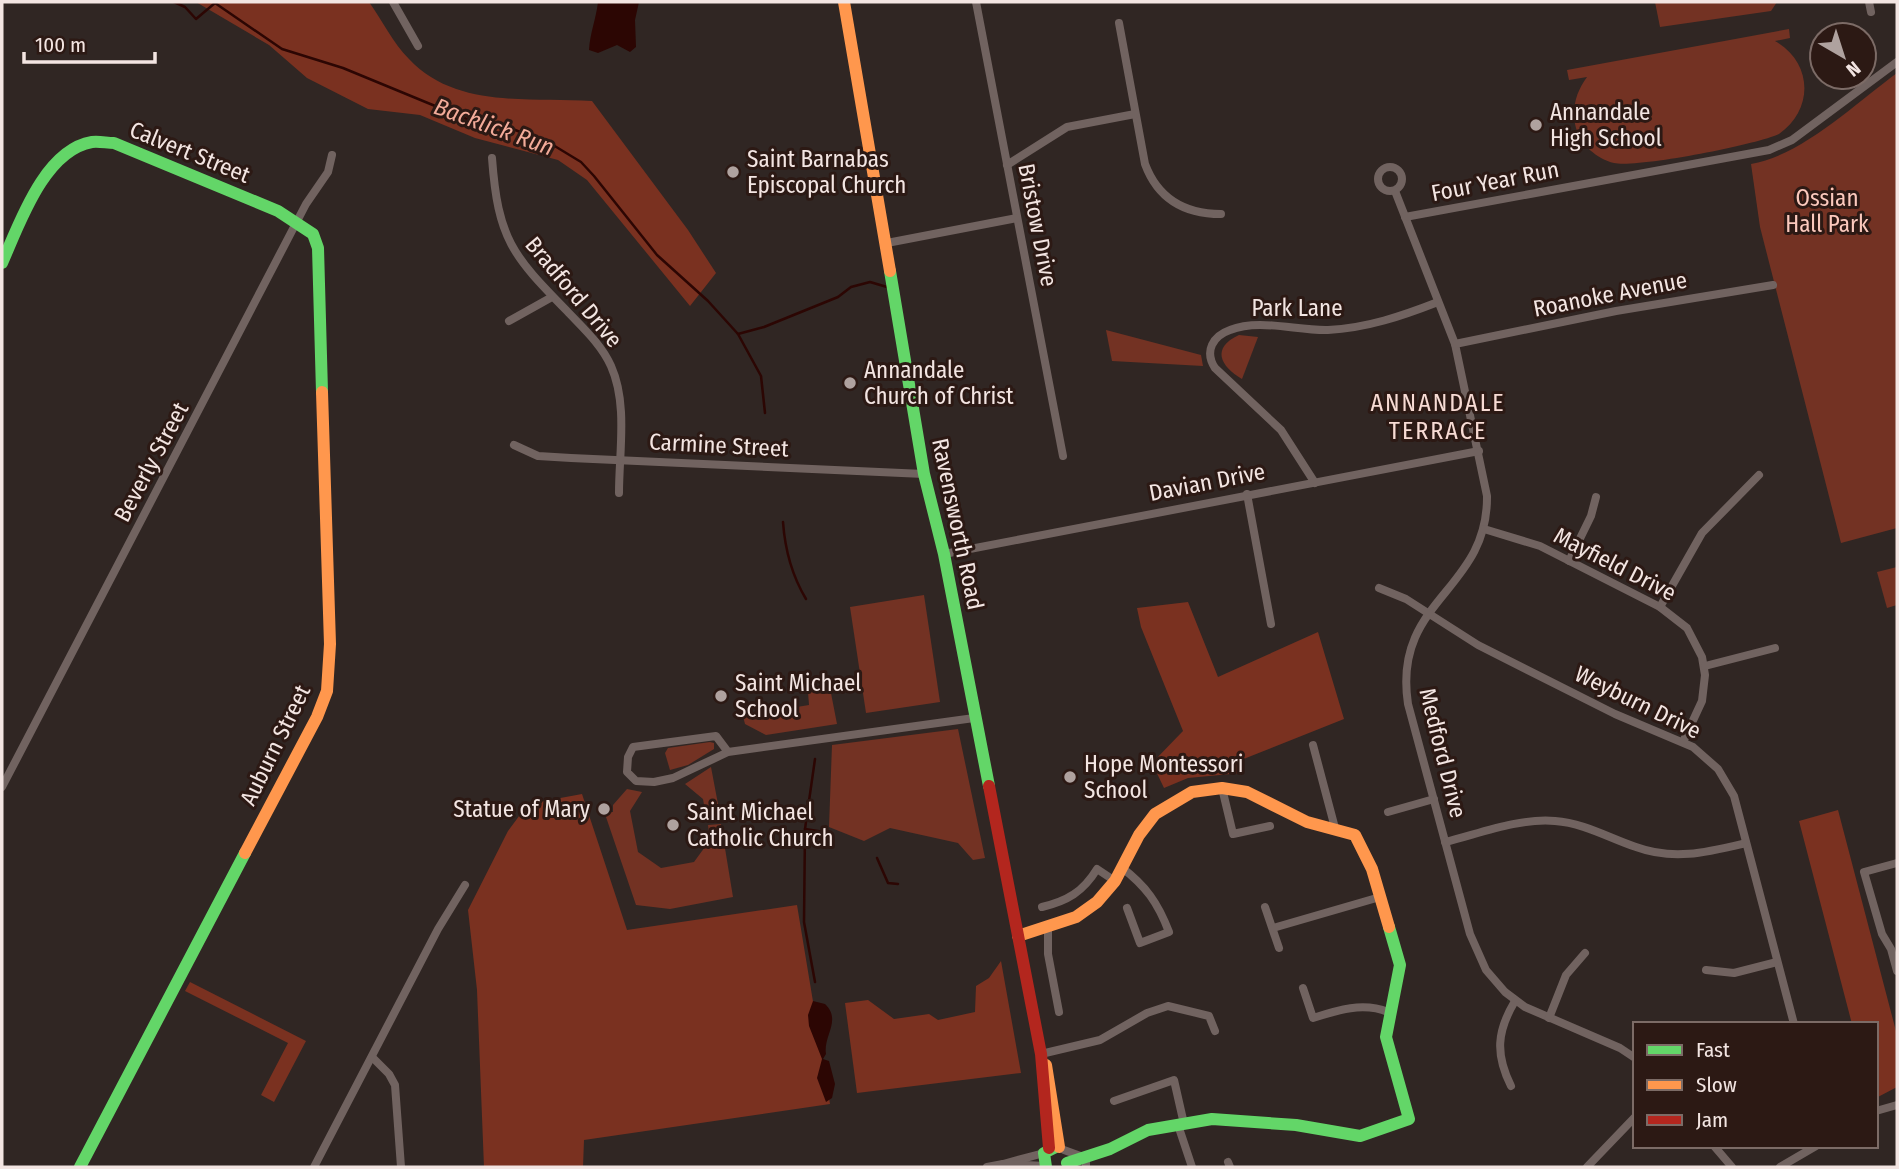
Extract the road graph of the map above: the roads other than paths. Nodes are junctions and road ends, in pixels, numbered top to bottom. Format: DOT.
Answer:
graph roads {
  1 [pos="393,2"];
  2 [pos="844,2"];
  3 [pos="976,2"];
  4 [pos="1869,2"];
  5 [pos="1871,12"];
  6 [pos="1119,23"];
  7 [pos="418,46"];
  8 [pos="1897,62"];
  9 [pos="1135,114"];
  10 [pos="332,155"];
  11 [pos="492,158"];
  12 [pos="1007,165"];
  13 [pos="1395,191"];
  14 [pos="1221,214"];
  15 [pos="1017,218"];
  16 [pos="1405,218"];
  17 [pos="298,222"];
  18 [pos="887,243"];
  19 [pos="2,263"];
  20 [pos="1773,285"];
  21 [pos="552,296"];
  22 [pos="1438,302"];
  23 [pos="509,321"];
  24 [pos="1455,344"];
  25 [pos="514,445"];
  26 [pos="1479,451"];
  27 [pos="1063,456"];
  28 [pos="619,460"];
  29 [pos="923,474"];
  30 [pos="1759,475"];
  31 [pos="1315,483"];
  32 [pos="619,493"];
  33 [pos="1247,494"];
  34 [pos="1596,497"];
  35 [pos="1484,529"];
  36 [pos="944,554"];
  37 [pos="1569,561"];
  38 [pos="1379,588"];
  39 [pos="1660,607"];
  40 [pos="1426,614"];
  41 [pos="1271,624"];
  42 [pos="1775,648"];
  43 [pos="1705,666"];
  44 [pos="974,718"];
  45 [pos="1683,742"];
  46 [pos="1313,745"];
  47 [pos="728,752"];
  48 [pos="2,787"];
  49 [pos="1222,788"];
  50 [pos="1434,799"];
  51 [pos="1388,812"];
  52 [pos="1270,826"];
  53 [pos="1335,828"];
  54 [pos="1445,842"];
  55 [pos="1746,843"];
  56 [pos="1897,863"];
  57 [pos="1121,867"];
  58 [pos="1115,881"];
  59 [pos="465,885"];
  60 [pos="1380,897"];
  61 [pos="1042,907"];
  62 [pos="1265,907"];
  63 [pos="1127,908"];
  64 [pos="1048,928"];
  65 [pos="1273,928"];
  66 [pos="1018,936"];
  67 [pos="1279,947"];
  68 [pos="1585,953"];
  69 [pos="1777,962"];
  70 [pos="1706,970"];
  71 [pos="1897,971"];
  72 [pos="1303,988"];
  73 [pos="1515,1001"];
  74 [pos="1059,1012"];
  75 [pos="1388,1012"];
  76 [pos="1549,1018"];
  77 [pos="1793,1022"];
  78 [pos="1215,1031"];
  79 [pos="1041,1054"];
  80 [pos="372,1057"];
  81 [pos="1633,1057"];
  82 [pos="1511,1086"];
  83 [pos="1114,1101"];
  84 [pos="1897,1105"];
  85 [pos="1878,1110"];
  86 [pos="1633,1119"];
  87 [pos="1181,1124"];
  88 [pos="1716,1148"];
  89 [pos="1813,1148"];
  90 [pos="1057,1160"];
  91 [pos="1086,1162"];
  92 [pos="80,1167"];
  93 [pos="314,1167"];
  94 [pos="401,1167"];
  95 [pos="988,1167"];
  96 [pos="1192,1167"];
  97 [pos="1587,1167"];
  98 [pos="1732,1167"];
  99 [pos="1780,1167"];
  1 -- 7 [label="street"];
  2 -- 18 [label="street, Ravensworth Road"];
  3 -- 12 [label="street, Bristow Drive"];
  4 -- 5 [label="street"];
  6 -- 9 [label="street"];
  8 -- 16 [label="street, Four Year Run"];
  9 -- 12 [label="street"];
  9 -- 14 [label="street"];
  10 -- 17 [label="street, Beverly Street"];
  11 -- 21 [label="street, Bradford Drive"];
  12 -- 15 [label="street, Bristow Drive"];
  13 -- 16 [label="street, Medford Drive"];
  15 -- 18 [label="street"];
  15 -- 27 [label="street, Bristow Drive"];
  16 -- 22 [label="street, Medford Drive"];
  17 -- 19 [label="street, Calvert Street"];
  17 -- 48 [label="street, Beverly Street"];
  17 -- 92 [label="street, Auburn Street"];
  18 -- 29 [label="street, Ravensworth Road"];
  20 -- 24 [label="street, Roanoke Avenue"];
  21 -- 23 [label="street"];
  21 -- 28 [label="street, Bradford Drive"];
  22 -- 24 [label="street, Medford Drive"];
  22 -- 31 [label="street, Park Lane"];
  24 -- 26 [label="street, Medford Drive"];
  25 -- 28 [label="street, Carmine Street"];
  26 -- 31 [label="street, Davian Drive"];
  26 -- 35 [label="street, Medford Drive"];
  28 -- 29 [label="street, Carmine Street"];
  28 -- 32 [label="street, Bradford Drive"];
  29 -- 36 [label="street, Ravensworth Road"];
  30 -- 39 [label="street"];
  31 -- 33 [label="street, Davian Drive"];
  33 -- 36 [label="street, Davian Drive"];
  33 -- 41 [label="street"];
  34 -- 37 [label="street"];
  35 -- 37 [label="street, Mayfield Drive"];
  35 -- 40 [label="street, Medford Drive"];
  36 -- 44 [label="street, Ravensworth Road"];
  37 -- 39 [label="street, Mayfield Drive"];
  38 -- 40 [label="street, Weyburn Drive"];
  39 -- 43 [label="street, Mayfield Drive"];
  40 -- 45 [label="street, Weyburn Drive"];
  40 -- 50 [label="street, Medford Drive"];
  42 -- 43 [label="street"];
  43 -- 45 [label="street"];
  44 -- 47 [label="street"];
  44 -- 66 [label="street, Ravensworth Road"];
  45 -- 55 [label="street, Weyburn Drive"];
  46 -- 53 [label="street"];
  47 -- 47 [label="street"];
  49 -- 52 [label="street"];
  49 -- 53 [label="street"];
  49 -- 57 [label="street"];
  50 -- 51 [label="street"];
  50 -- 54 [label="street, Medford Drive"];
  53 -- 60 [label="street"];
  54 -- 55 [label="street"];
  54 -- 73 [label="street, Medford Drive"];
  55 -- 69 [label="street, Weyburn Drive"];
  56 -- 71 [label="street"];
  57 -- 58 [label="street"];
  57 -- 63 [label="street"];
  58 -- 61 [label="street"];
  58 -- 64 [label="street"];
  59 -- 80 [label="street"];
  60 -- 65 [label="street"];
  60 -- 75 [label="street"];
  62 -- 65 [label="street"];
  64 -- 66 [label="street"];
  64 -- 74 [label="street"];
  65 -- 67 [label="street"];
  66 -- 79 [label="street, Ravensworth Road"];
  68 -- 76 [label="street"];
  69 -- 70 [label="street"];
  69 -- 77 [label="street, Weyburn Drive"];
  72 -- 75 [label="street"];
  73 -- 76 [label="street, Medford Drive"];
  73 -- 82 [label="street"];
  75 -- 87 [label="street"];
  76 -- 81 [label="street, Medford Drive"];
  78 -- 79 [label="street"];
  79 -- 90 [label="street, Ravensworth Road"];
  80 -- 93 [label="street"];
  80 -- 94 [label="street"];
  83 -- 87 [label="street"];
  84 -- 85 [label="street"];
  86 -- 97 [label="street"];
  87 -- 91 [label="street"];
  87 -- 96 [label="street"];
  88 -- 98 [label="street"];
  89 -- 99 [label="street"];
  90 -- 91 [label="street"];
  90 -- 95 [label="street"];
}
